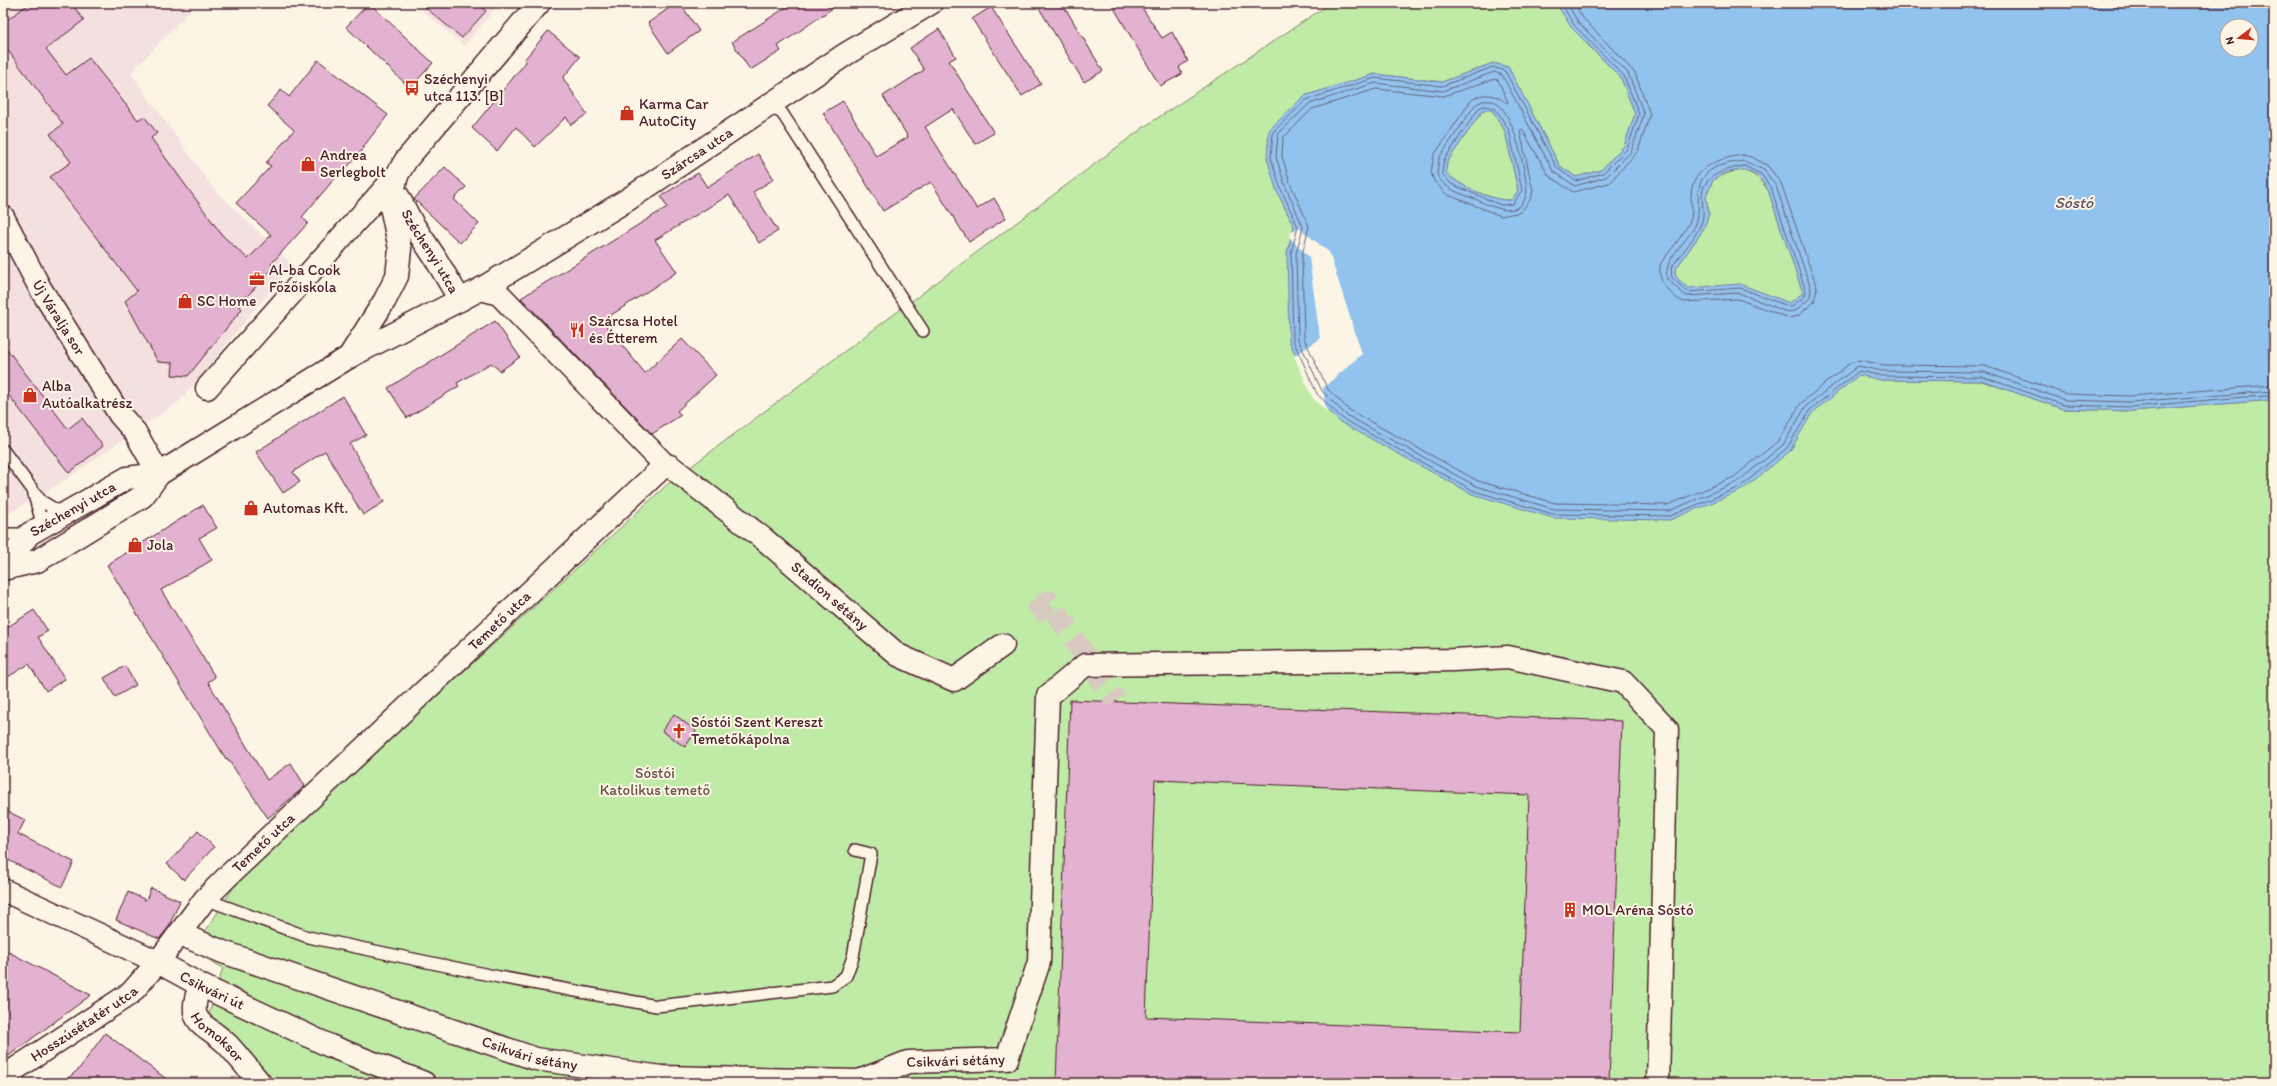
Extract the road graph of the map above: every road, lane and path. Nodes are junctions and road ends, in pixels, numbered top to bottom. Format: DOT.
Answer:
graph roads {
  1 [pos="539,3"];
  2 [pos="931,3"];
  3 [pos="768,106"];
  4 [pos="397,175"];
  5 [pos="3,217"];
  6 [pos="481,289"];
  7 [pos="460,300"];
  8 [pos="923,331"];
  9 [pos="349,357"];
  10 [pos="207,388"];
  11 [pos="3,450"];
  12 [pos="665,465"];
  13 [pos="159,474"];
  14 [pos="33,492"];
  15 [pos="63,514"];
  16 [pos="36,530"];
  17 [pos="3,534"];
  18 [pos="3,569"];
  19 [pos="1003,645"];
  20 [pos="854,850"];
  21 [pos="3,890"];
  22 [pos="205,899"];
  23 [pos="180,934"];
  24 [pos="158,962"];
  25 [pos="200,985"];
  26 [pos="3,1077"];
  27 [pos="260,1083"];
  28 [pos="424,1083"];
  29 [pos="1658,1083"];
  1 -- 4 [label="street, Széchenyi utca"];
  2 -- 3 [label="street, Szárcsa utca"];
  3 -- 6 [label="street, Szárcsa utca"];
  3 -- 8 [label="lane"];
  4 -- 7 [label="street, Széchenyi utca"];
  4 -- 9 [label="street, Széchenyi utca"];
  4 -- 10 [label="street, Széchenyi utca"];
  5 -- 13 [label="street, Új Váralja sor"];
  6 -- 7 [label="street, Szárcsa utca"];
  6 -- 12 [label="street"];
  7 -- 9 [label="street, Széchenyi utca"];
  9 -- 13 [label="street, Széchenyi utca"];
  11 -- 14 [label="lane"];
  12 -- 19 [label="street, Stadion sétány"];
  12 -- 22 [label="street, Temető utca"];
  13 -- 15 [label="street, Széchenyi utca"];
  13 -- 18 [label="street, Széchenyi utca"];
  14 -- 15 [label="lane"];
  14 -- 16 [label="lane"];
  15 -- 16 [label="street, Széchenyi utca"];
  16 -- 17 [label="lane"];
  16 -- 18 [label="street, Széchenyi utca"];
  20 -- 22 [label="lane"];
  21 -- 24 [label="street, Csikvári út"];
  22 -- 23 [label="street, Temető utca"];
  23 -- 24 [label="street, Temető utca"];
  23 -- 29 [label="street, Csikvári sétány"];
  24 -- 25 [label="street, Csikvári út"];
  24 -- 26 [label="street, Hosszúsétatér utca"];
  25 -- 27 [label="street, Homoksor"];
  25 -- 28 [label="street, Csikvári út"];
}
